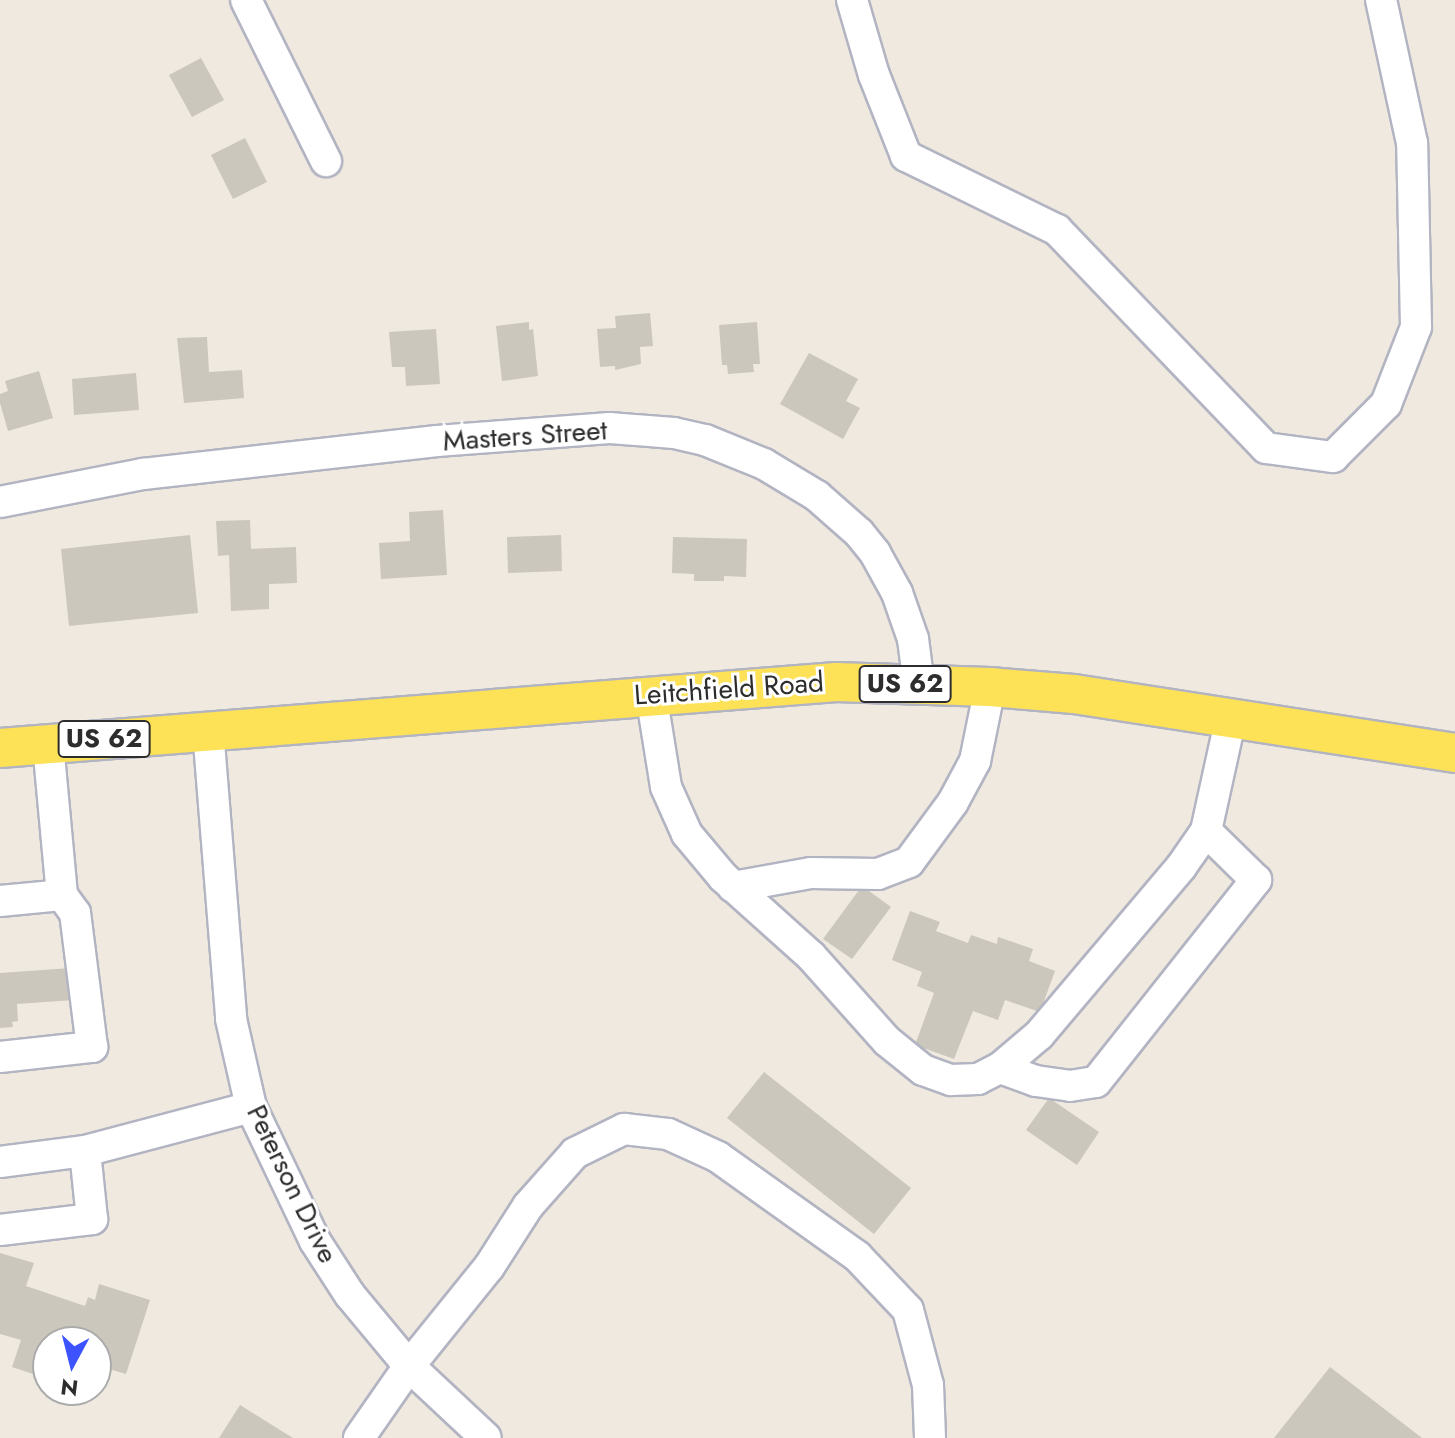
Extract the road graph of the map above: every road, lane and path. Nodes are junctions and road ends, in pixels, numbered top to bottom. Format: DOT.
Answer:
graph roads {
  1 [pos="246,0"];
  2 [pos="852,0"];
  3 [pos="1381,0"];
  4 [pos="326,161"];
  5 [pos="0,502"];
  6 [pos="919,685"];
  7 [pos="990,687"];
  8 [pos="651,694"];
  9 [pos="1231,717"];
  10 [pos="208,730"];
  11 [pos="48,743"];
  12 [pos="0,748"];
  13 [pos="1455,753"];
  14 [pos="1206,831"];
  15 [pos="733,887"];
  16 [pos="62,895"];
  17 [pos="0,901"];
  18 [pos="0,1057"];
  19 [pos="1000,1068"];
  20 [pos="251,1107"];
  21 [pos="85,1151"];
  22 [pos="0,1162"];
  23 [pos="0,1230"];
  24 [pos="409,1366"];
  25 [pos="359,1438"];
  26 [pos="486,1438"];
  27 [pos="930,1438"];
  1 -- 4 [label="street"];
  2 -- 3 [label="street"];
  5 -- 6 [label="street, Masters Street"];
  6 -- 7 [label="main road, Leitchfield Road / US 62"];
  6 -- 8 [label="main road, Leitchfield Road / US 62"];
  7 -- 9 [label="main road, Leitchfield Road / US 62"];
  7 -- 15 [label="street"];
  8 -- 10 [label="main road, Leitchfield Road / US 62"];
  8 -- 15 [label="street"];
  9 -- 13 [label="main road, Leitchfield Road / US 62"];
  9 -- 14 [label="street"];
  10 -- 11 [label="main road, Leitchfield Road / US 62"];
  10 -- 20 [label="street, Peterson Drive"];
  11 -- 12 [label="main road, Leitchfield Road / US 62"];
  11 -- 16 [label="street"];
  14 -- 19 [label="street"];
  14 -- 19 [label="street"];
  15 -- 19 [label="street"];
  16 -- 17 [label="street"];
  16 -- 18 [label="street"];
  20 -- 21 [label="street"];
  20 -- 24 [label="street, Peterson Drive"];
  21 -- 22 [label="street"];
  21 -- 23 [label="street"];
  24 -- 25 [label="street"];
  24 -- 26 [label="street, Peterson Drive"];
  24 -- 27 [label="street"];
}
